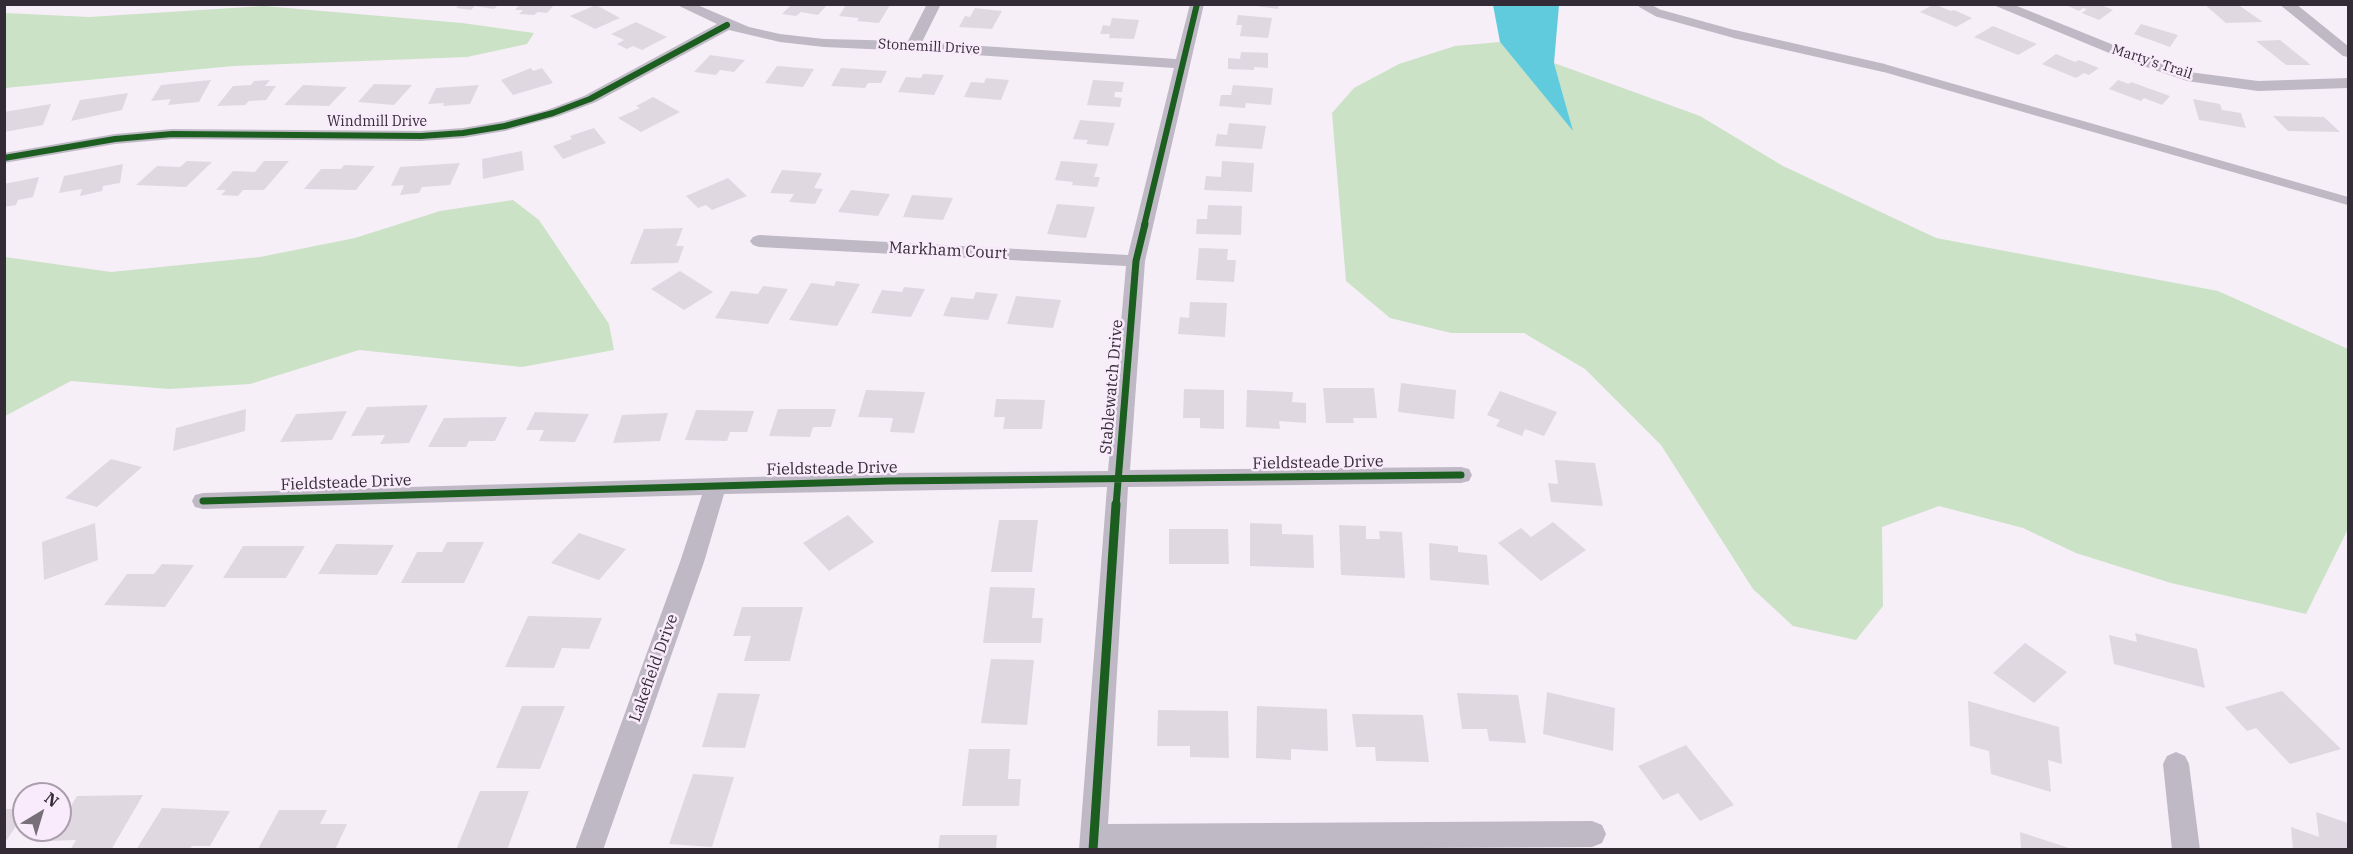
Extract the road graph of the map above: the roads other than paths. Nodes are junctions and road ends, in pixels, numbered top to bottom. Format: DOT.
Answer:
graph roads {
  1 [pos="682,4"];
  2 [pos="934,4"];
  3 [pos="1197,4"];
  4 [pos="1642,4"];
  5 [pos="1998,4"];
  6 [pos="2286,4"];
  7 [pos="727,25"];
  8 [pos="913,46"];
  9 [pos="2349,53"];
  10 [pos="1183,64"];
  11 [pos="2349,83"];
  12 [pos="4,158"];
  13 [pos="2349,201"];
  14 [pos="759,241"];
  15 [pos="1136,261"];
  16 [pos="1461,475"];
  17 [pos="1118,479"];
  18 [pos="716,486"];
  19 [pos="203,501"];
  20 [pos="2176,764"];
  21 [pos="1592,834"];
  22 [pos="1093,843"];
  23 [pos="589,849"];
  24 [pos="2186,849"];
  1 -- 7 [label="street, Stonemill Drive"];
  2 -- 8 [label="street"];
  3 -- 10 [label="street, Stablewatch Drive"];
  4 -- 13 [label="lane"];
  5 -- 11 [label="street, Marty’s Trail"];
  6 -- 9 [label="street"];
  7 -- 8 [label="street, Stonemill Drive"];
  7 -- 12 [label="street, Windmill Drive"];
  8 -- 10 [label="street, Stonemill Drive"];
  10 -- 15 [label="street, Stablewatch Drive"];
  14 -- 15 [label="street, Markham Court"];
  15 -- 17 [label="street, Stablewatch Drive"];
  16 -- 17 [label="street, Fieldsteade Drive"];
  17 -- 18 [label="street, Fieldsteade Drive"];
  17 -- 22 [label="street, Stablewatch Drive"];
  18 -- 19 [label="street, Fieldsteade Drive"];
  18 -- 23 [label="street, Lakefield Drive"];
  20 -- 24 [label="street"];
  21 -- 22 [label="street"];
}
